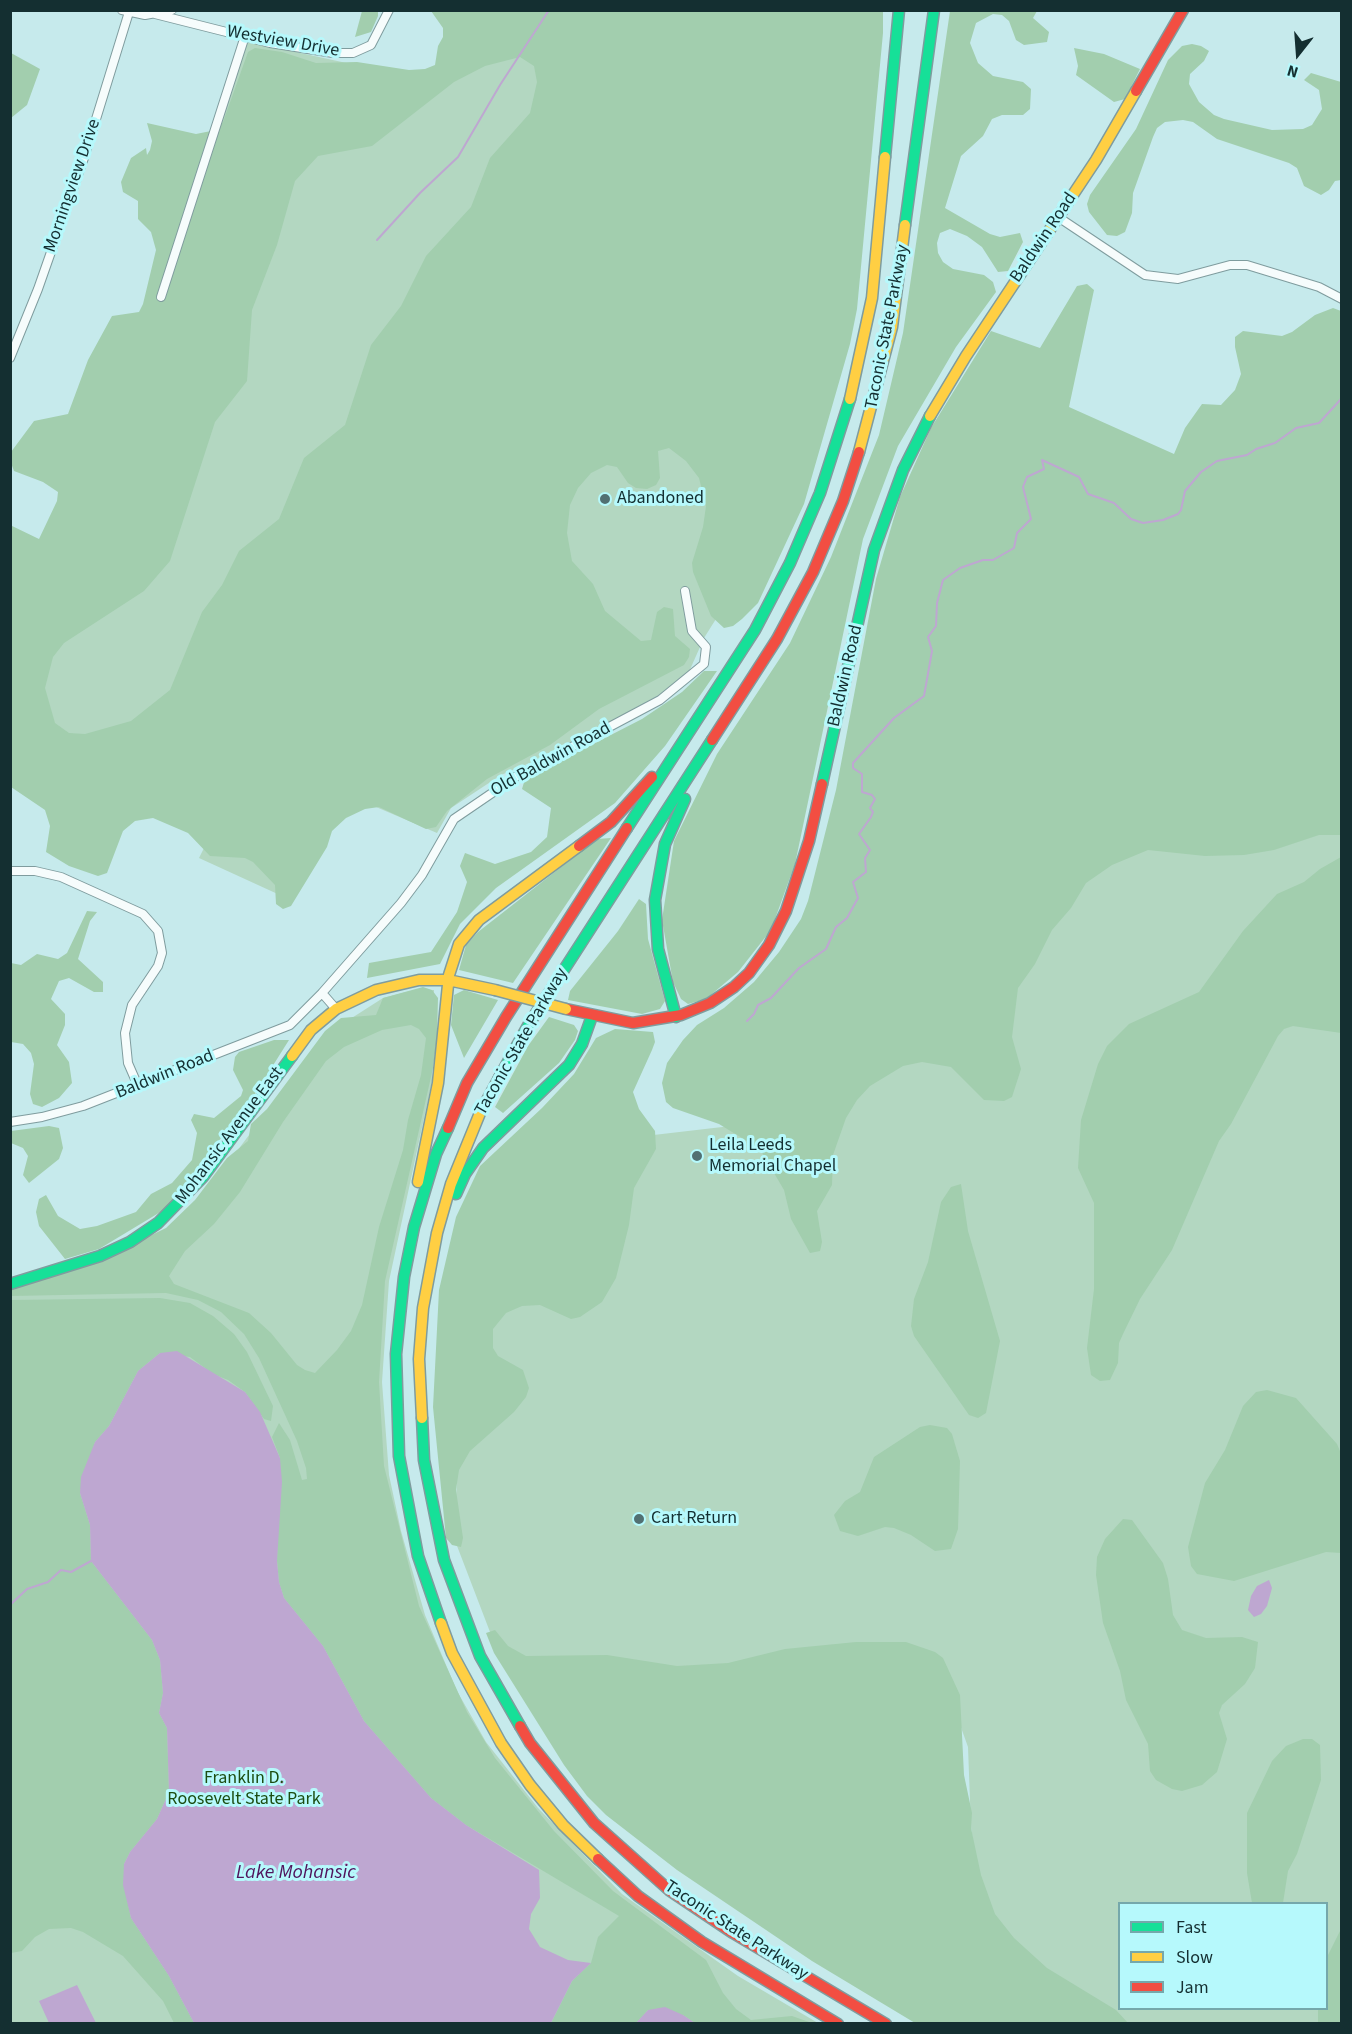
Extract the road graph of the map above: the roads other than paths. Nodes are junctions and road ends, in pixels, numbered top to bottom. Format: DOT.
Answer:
graph roads {
  1 [pos="172,10"];
  2 [pos="389,10"];
  3 [pos="896,10"];
  4 [pos="934,10"];
  5 [pos="1183,10"];
  6 [pos="125,11"];
  7 [pos="155,15"];
  8 [pos="245,36"];
  9 [pos="1058,217"];
  10 [pos="161,297"];
  11 [pos="1341,299"];
  12 [pos="10,358"];
  13 [pos="685,591"];
  14 [pos="700,717"];
  15 [pos="723,726"];
  16 [pos="10,871"];
  17 [pos="448,980"];
  18 [pos="322,993"];
  19 [pos="336,1009"];
  20 [pos="592,1016"];
  21 [pos="676,1017"];
  22 [pos="298,1019"];
  23 [pos="311,1030"];
  24 [pos="138,1086"];
  25 [pos="10,1122"];
  26 [pos="432,1258"];
  27 [pos="10,1284"];
  28 [pos="400,1303"];
  29 [pos="838,2024"];
  30 [pos="886,2024"];
  1 -- 7 [label="street"];
  2 -- 8 [label="street, Westview Drive"];
  3 -- 14 [label="main road, Taconic State Parkway"];
  4 -- 15 [label="main road, Taconic State Parkway"];
  5 -- 9 [label="main road, Baldwin Road"];
  6 -- 7 [label="street, Westview Drive"];
  6 -- 12 [label="street, Morningview Drive"];
  7 -- 8 [label="street, Westview Drive"];
  8 -- 10 [label="street"];
  9 -- 11 [label="street"];
  9 -- 21 [label="main road, Baldwin Road"];
  13 -- 18 [label="street, Old Baldwin Road"];
  14 -- 17 [label="main road"];
  14 -- 28 [label="main road, Taconic State Parkway"];
  15 -- 21 [label="main road"];
  15 -- 26 [label="main road, Taconic State Parkway"];
  16 -- 24 [label="street"];
  17 -- 19 [label="main road, Baldwin Road"];
  17 -- 20 [label="main road, Baldwin Road, bridge"];
  17 -- 28 [label="main road"];
  18 -- 19 [label="street"];
  18 -- 22 [label="street, Old Baldwin Road"];
  19 -- 23 [label="main road, Mohansic Avenue East"];
  20 -- 21 [label="main road, Baldwin Road"];
  20 -- 26 [label="main road"];
  22 -- 23 [label="street"];
  22 -- 24 [label="street, Baldwin Road"];
  23 -- 27 [label="main road, Mohansic Avenue East"];
  24 -- 25 [label="street, Baldwin Road"];
  26 -- 30 [label="main road, Taconic State Parkway"];
  28 -- 29 [label="main road, Taconic State Parkway"];
}
